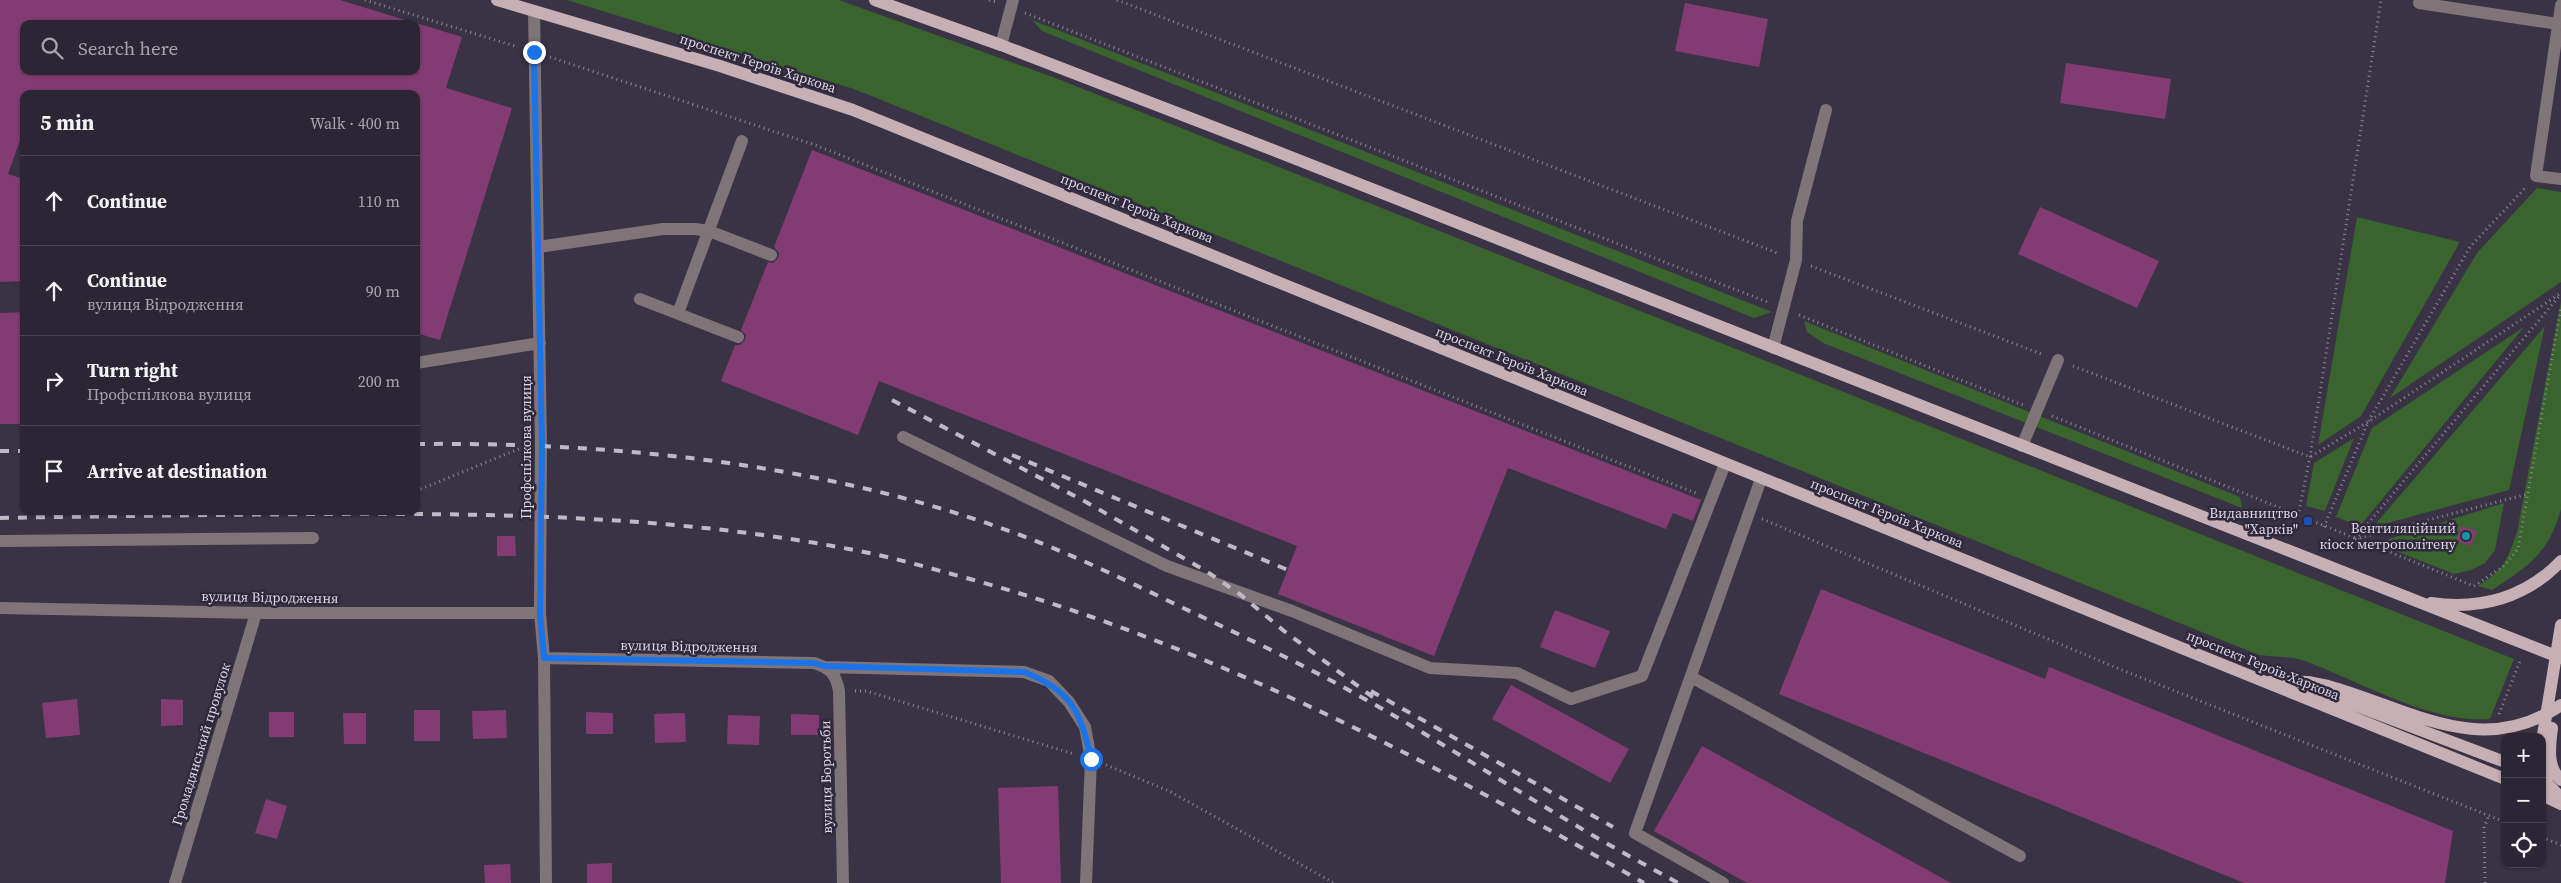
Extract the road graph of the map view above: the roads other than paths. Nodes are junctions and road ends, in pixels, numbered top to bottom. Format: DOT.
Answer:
graph roads {
  1 [pos="498,0"];
  2 [pos="876,0"];
  3 [pos="889,2"];
  4 [pos="2419,3"];
  5 [pos="1012,4"];
  6 [pos="2561,5"];
  7 [pos="534,11"];
  8 [pos="2558,24"];
  9 [pos="1001,45"];
  10 [pos="1826,110"];
  11 [pos="742,141"];
  12 [pos="2561,179"];
  13 [pos="709,231"];
  14 [pos="538,246"];
  15 [pos="771,255"];
  16 [pos="640,299"];
  17 [pos="678,314"];
  18 [pos="738,337"];
  19 [pos="540,343"];
  20 [pos="1773,348"];
  21 [pos="2058,360"];
  22 [pos="420,361"];
  23 [pos="904,437"];
  24 [pos="2022,446"];
  25 [pos="1725,464"];
  26 [pos="1762,479"];
  27 [pos="313,538"];
  28 [pos="0,541"];
  29 [pos="2561,561"];
  30 [pos="2403,597"];
  31 [pos="0,608"];
  32 [pos="256,613"];
  33 [pos="540,614"];
  34 [pos="2561,625"];
  35 [pos="544,658"];
  36 [pos="2559,660"];
  37 [pos="828,669"];
  38 [pos="1691,677"];
  39 [pos="2264,681"];
  40 [pos="2553,710"];
  41 [pos="2545,733"];
  42 [pos="2501,760"];
  43 [pos="2546,772"];
  44 [pos="2503,778"];
  45 [pos="2546,778"];
  46 [pos="2561,780"];
  47 [pos="2546,798"];
  48 [pos="2561,798"];
  49 [pos="2561,804"];
  50 [pos="2020,856"];
  51 [pos="175,883"];
  52 [pos="546,883"];
  53 [pos="843,883"];
  54 [pos="1086,883"];
  55 [pos="1723,883"];
  1 -- 7 [label="main road, проспект Героїв Харкова"];
  2 -- 3 [label="main road"];
  3 -- 9 [label="main road"];
  4 -- 8 [label="street"];
  5 -- 9 [label="street"];
  6 -- 8 [label="street"];
  7 -- 14 [label="street, Профспілкова вулиця"];
  7 -- 25 [label="main road, проспект Героїв Харкова"];
  8 -- 12 [label="street"];
  9 -- 20 [label="main road"];
  10 -- 20 [label="street"];
  11 -- 13 [label="street"];
  13 -- 14 [label="street"];
  13 -- 15 [label="street"];
  13 -- 17 [label="street"];
  14 -- 19 [label="street, Профспілкова вулиця"];
  16 -- 17 [label="street"];
  17 -- 18 [label="street"];
  19 -- 22 [label="street"];
  19 -- 33 [label="street, Профспілкова вулиця"];
  20 -- 24 [label="main road"];
  21 -- 24 [label="street"];
  23 -- 25 [label="street"];
  24 -- 30 [label="main road"];
  25 -- 26 [label="main road, проспект Героїв Харкова"];
  26 -- 38 [label="street"];
  26 -- 39 [label="main road, проспект Героїв Харкова"];
  27 -- 28 [label="street"];
  29 -- 30 [label="main road"];
  30 -- 36 [label="main road"];
  31 -- 32 [label="street, вулиця Відродження"];
  32 -- 33 [label="street, вулиця Відродження"];
  32 -- 51 [label="street, Громадянський провулок"];
  33 -- 35 [label="street, Профспілкова вулиця"];
  34 -- 36 [label="main road"];
  35 -- 37 [label="street, вулиця Відродження"];
  35 -- 52 [label="street, Профспілкова вулиця"];
  36 -- 40 [label="main road"];
  37 -- 53 [label="street, вулиця Боротьби"];
  37 -- 54 [label="street, вулиця Відродження"];
  38 -- 50 [label="street"];
  38 -- 55 [label="street"];
  39 -- 40 [label="main road"];
  39 -- 42 [label="main road"];
  39 -- 44 [label="main road, проспект Героїв Харкова"];
  40 -- 41 [label="main road"];
  40 -- 46 [label="main road"];
  43 -- 46 [label="main road"];
  45 -- 48 [label="main road"];
  47 -- 49 [label="main road"];
}
